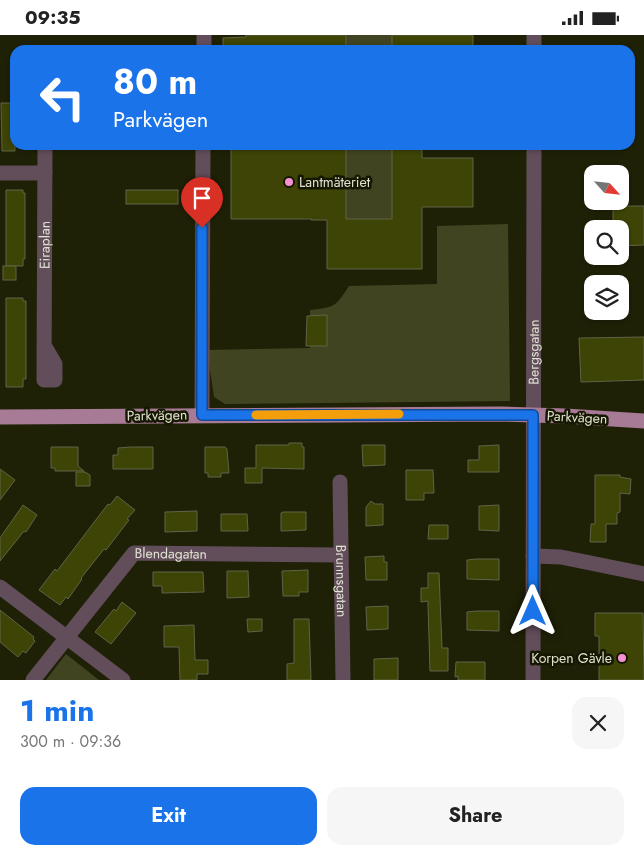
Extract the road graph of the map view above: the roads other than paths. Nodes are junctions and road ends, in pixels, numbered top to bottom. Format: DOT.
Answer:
graph roads {
  1 [pos="45,150"];
  2 [pos="203,150"];
  3 [pos="534,150"];
  4 [pos="0,173"];
  5 [pos="45,173"];
  6 [pos="44,345"];
  7 [pos="202,415"];
  8 [pos="533,415"];
  9 [pos="0,417"];
  10 [pos="644,421"];
  11 [pos="340,482"];
  12 [pos="340,555"];
  13 [pos="533,556"];
  14 [pos="644,574"];
  15 [pos="0,587"];
  16 [pos="66,638"];
  17 [pos="33,680"];
  18 [pos="123,680"];
  19 [pos="343,680"];
  20 [pos="533,680"];
  1 -- 5 [label="street, Eiraplan"];
  2 -- 7 [label="street"];
  3 -- 8 [label="street, Bergsgatan"];
  4 -- 5 [label="street"];
  5 -- 6 [label="street, Eiraplan"];
  7 -- 8 [label="main road, Parkvägen"];
  7 -- 9 [label="main road, Parkvägen"];
  8 -- 10 [label="main road, Parkvägen"];
  8 -- 13 [label="street, Bergsgatan"];
  11 -- 12 [label="street, Brunnsgatan"];
  12 -- 16 [label="street, Blendagatan"];
  12 -- 19 [label="street, Brunnsgatan"];
  13 -- 14 [label="street"];
  13 -- 20 [label="street, Bergsgatan"];
  15 -- 16 [label="street"];
  16 -- 17 [label="street, Blendagatan"];
  16 -- 18 [label="street"];
}
